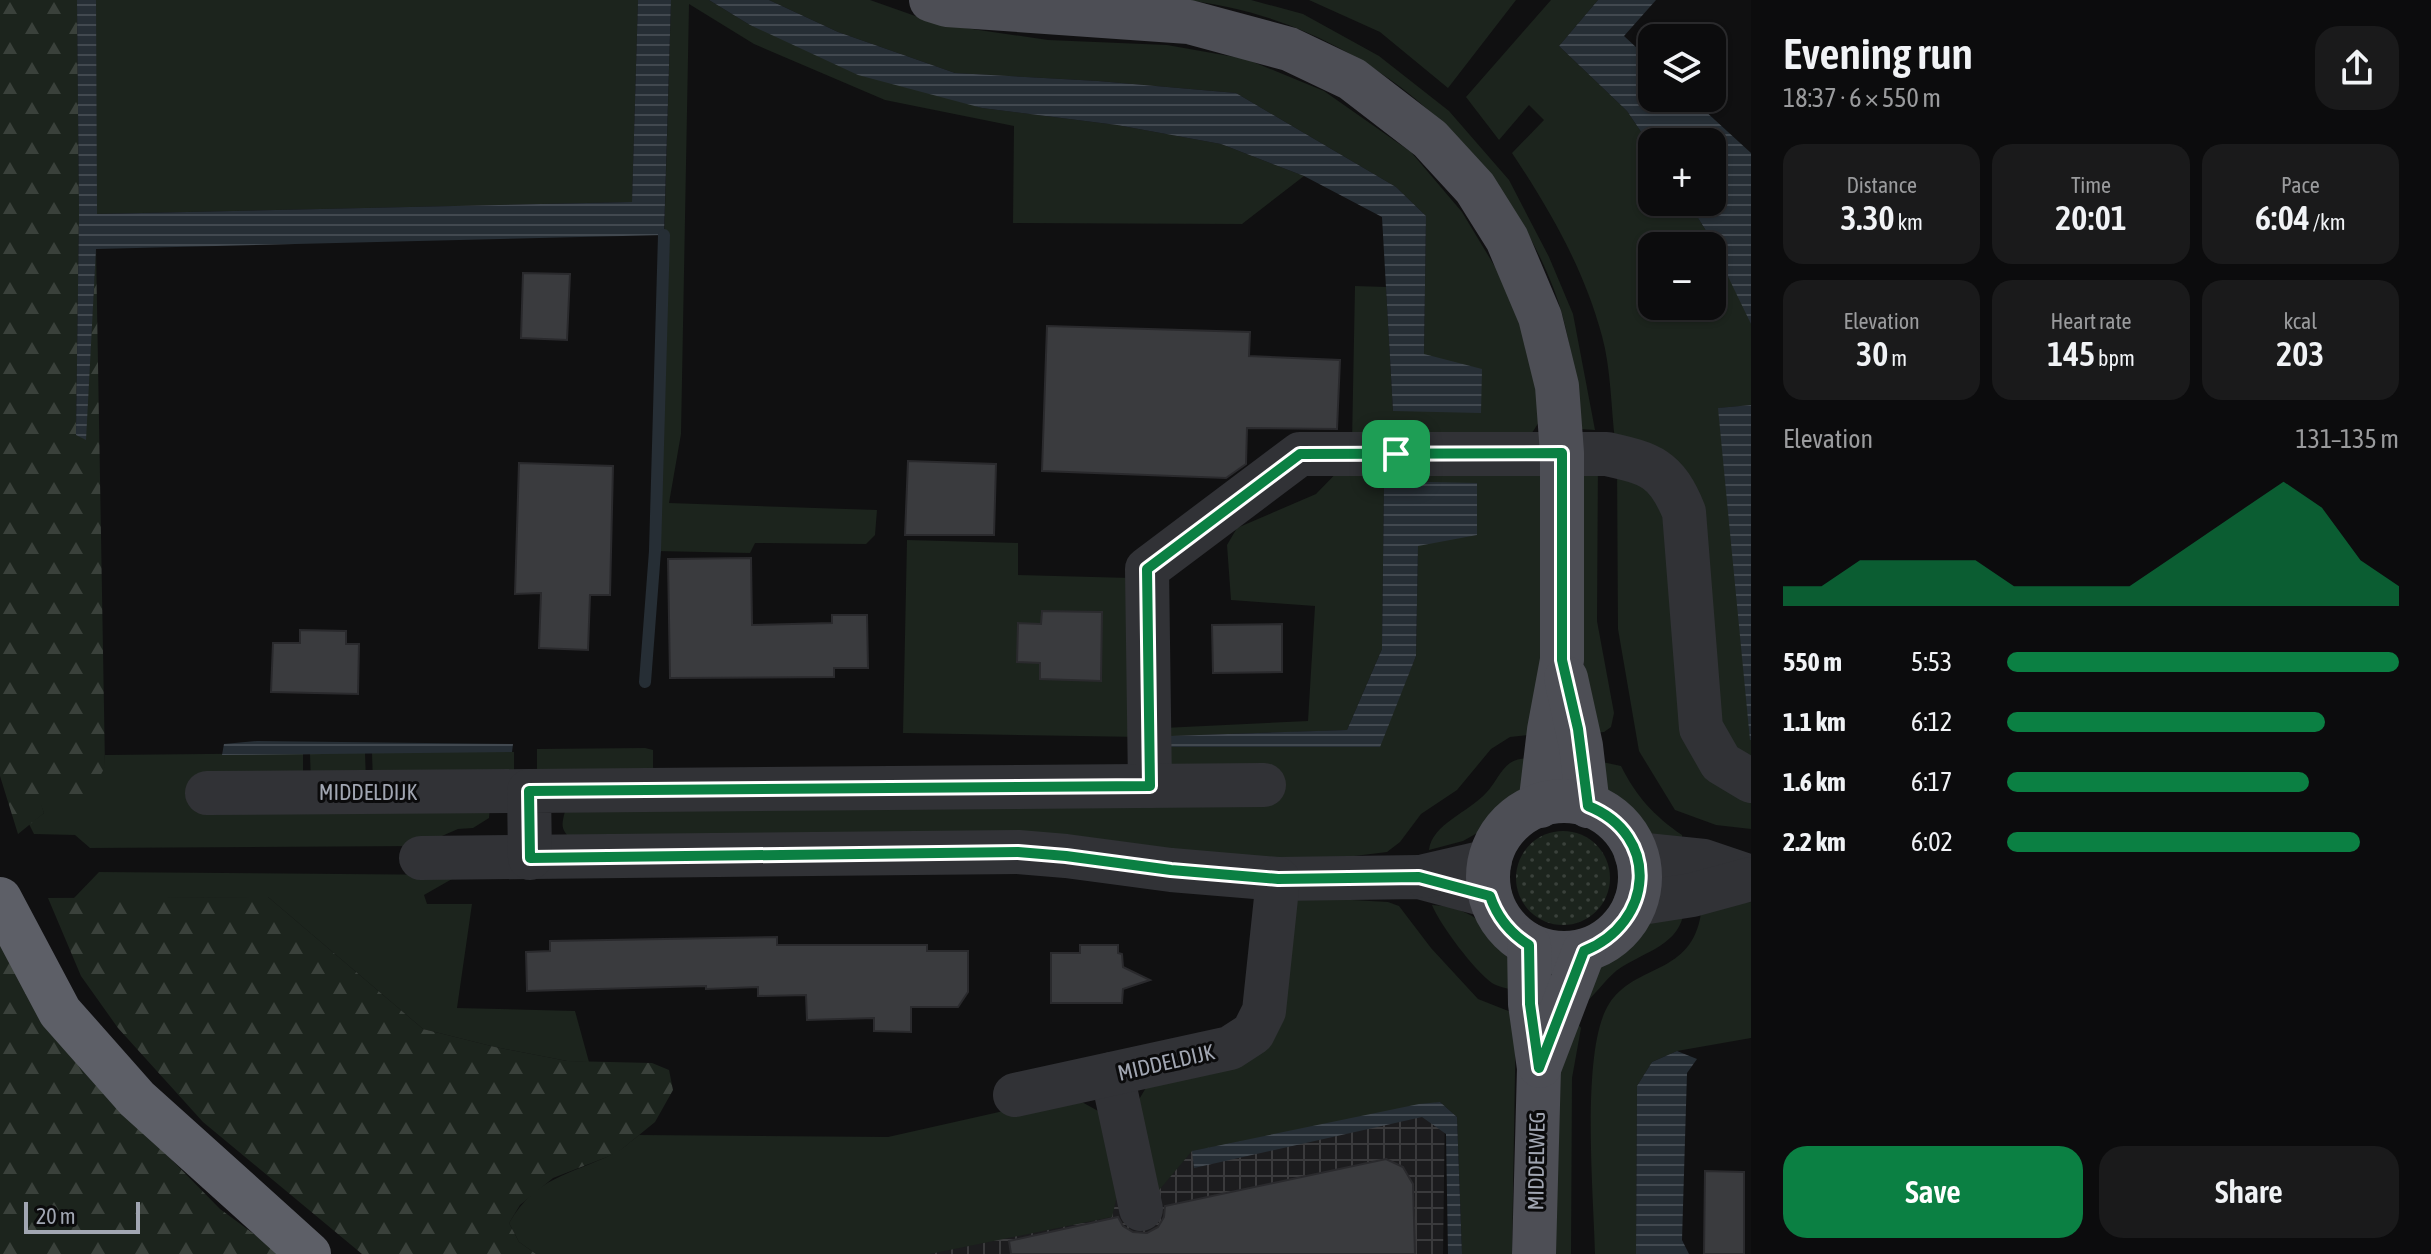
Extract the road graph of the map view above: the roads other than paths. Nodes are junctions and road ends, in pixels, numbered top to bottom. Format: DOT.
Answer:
graph roads {
  1 [pos="931,0"];
  2 [pos="1562,453"];
  3 [pos="1562,660"];
  4 [pos="1736,772"];
  5 [pos="1264,785"];
  6 [pos="1150,786"];
  7 [pos="529,791"];
  8 [pos="207,793"];
  9 [pos="1540,806"];
  10 [pos="1588,806"];
  11 [pos="1636,854"];
  12 [pos="421,858"];
  13 [pos="530,858"];
  14 [pos="1490,878"];
  15 [pos="1751,878"];
  16 [pos="1278,879"];
  17 [pos="1635,904"];
  18 [pos="6,910"];
  19 [pos="1529,945"];
  20 [pos="1584,951"];
  21 [pos="1539,1068"];
  22 [pos="1112,1074"];
  23 [pos="1015,1095"];
  24 [pos="1141,1209"];
  25 [pos="309,1254"];
  26 [pos="1534,1254"];
  1 -- 2 [label="main road"];
  2 -- 3 [label="main road"];
  2 -- 4 [label="street"];
  2 -- 6 [label="street"];
  3 -- 9 [label="main road"];
  3 -- 10 [label="main road"];
  5 -- 6 [label="street, MIDDELDIJK"];
  6 -- 7 [label="street, MIDDELDIJK"];
  7 -- 8 [label="street, MIDDELDIJK"];
  7 -- 13 [label="street"];
  9 -- 10 [label="main road"];
  9 -- 14 [label="main road"];
  10 -- 11 [label="main road"];
  11 -- 15 [label="street"];
  11 -- 17 [label="main road"];
  12 -- 13 [label="street"];
  13 -- 16 [label="street"];
  14 -- 16 [label="street"];
  14 -- 19 [label="main road"];
  15 -- 17 [label="street"];
  16 -- 22 [label="street, MIDDELDIJK"];
  17 -- 20 [label="main road"];
  18 -- 25 [label="highway"];
  19 -- 20 [label="main road"];
  19 -- 21 [label="main road, MIDDELWEG"];
  20 -- 21 [label="main road, MIDDELWEG"];
  21 -- 26 [label="main road, MIDDELWEG"];
  22 -- 23 [label="street, MIDDELDIJK"];
  22 -- 24 [label="street"];
}
